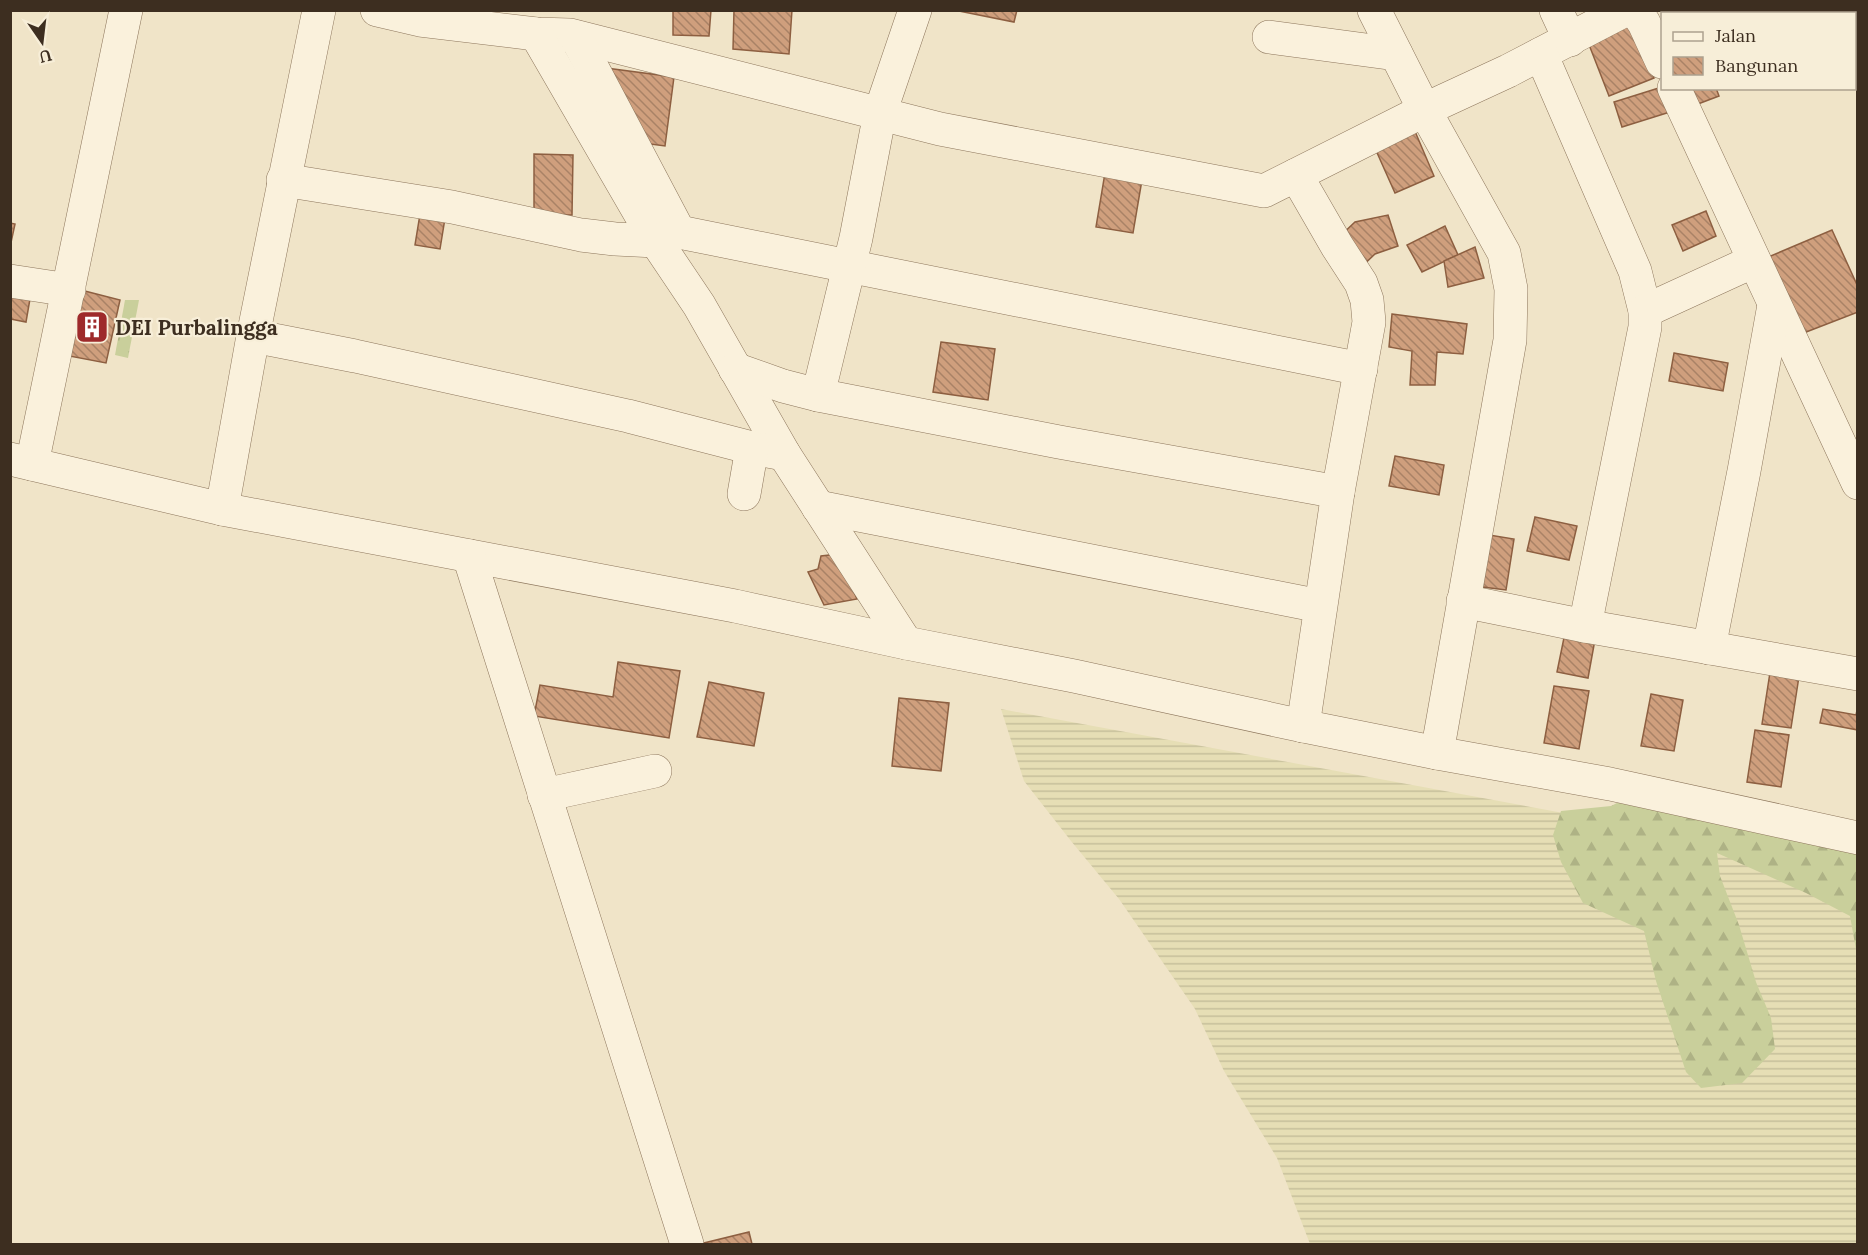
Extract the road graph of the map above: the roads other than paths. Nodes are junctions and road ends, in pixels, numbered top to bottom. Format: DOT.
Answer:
graph roads {
  1 [pos="126,10"];
  2 [pos="319,10"];
  3 [pos="377,10"];
  4 [pos="915,10"];
  5 [pos="1374,10"];
  6 [pos="1556,10"];
  7 [pos="1643,14"];
  8 [pos="558,31"];
  9 [pos="1269,37"];
  10 [pos="1570,40"];
  11 [pos="1396,54"];
  12 [pos="1541,54"];
  13 [pos="1661,59"];
  14 [pos="1675,90"];
  15 [pos="1425,111"];
  16 [pos="880,113"];
  17 [pos="1296,175"];
  18 [pos="283,180"];
  19 [pos="668,236"];
  20 [pos="1754,261"];
  21 [pos="848,267"];
  22 [pos="10,280"];
  23 [pos="69,290"];
  24 [pos="1774,305"];
  25 [pos="1645,311"];
  26 [pos="253,336"];
  27 [pos="1361,369"];
  28 [pos="746,373"];
  29 [pos="818,395"];
  30 [pos="768,451"];
  31 [pos="21,462"];
  32 [pos="1857,483"];
  33 [pos="1338,492"];
  34 [pos="744,494"];
  35 [pos="818,507"];
  36 [pos="222,508"];
  37 [pos="469,556"];
  38 [pos="1463,601"];
  39 [pos="1320,606"];
  40 [pos="1585,626"];
  41 [pos="906,643"];
  42 [pos="1709,648"];
  43 [pos="1857,674"];
  44 [pos="1303,726"];
  45 [pos="1437,753"];
  46 [pos="655,771"];
  47 [pos="544,795"];
  48 [pos="1857,838"];
  49 [pos="687,1245"];
  1 -- 23 [label="street"];
  2 -- 18 [label="street"];
  3 -- 8 [label="street"];
  4 -- 16 [label="street"];
  5 -- 11 [label="street"];
  6 -- 10 [label="street"];
  7 -- 10 [label="street"];
  7 -- 13 [label="street"];
  8 -- 16 [label="street"];
  8 -- 19 [label="street"];
  9 -- 11 [label="street"];
  10 -- 12 [label="street"];
  11 -- 15 [label="street"];
  12 -- 15 [label="street"];
  12 -- 25 [label="street"];
  14 -- 20 [label="street"];
  15 -- 17 [label="street"];
  15 -- 38 [label="street"];
  16 -- 17 [label="street"];
  16 -- 21 [label="street"];
  17 -- 27 [label="street"];
  18 -- 19 [label="street"];
  18 -- 26 [label="street"];
  19 -- 21 [label="street"];
  19 -- 28 [label="street"];
  20 -- 24 [label="street"];
  20 -- 25 [label="street"];
  21 -- 27 [label="street"];
  21 -- 29 [label="street"];
  22 -- 23 [label="street"];
  23 -- 31 [label="street"];
  24 -- 32 [label="street"];
  24 -- 42 [label="street"];
  25 -- 40 [label="street"];
  26 -- 30 [label="street"];
  26 -- 36 [label="street"];
  27 -- 33 [label="street"];
  28 -- 29 [label="street"];
  28 -- 30 [label="street"];
  29 -- 33 [label="street"];
  30 -- 34 [label="street"];
  30 -- 35 [label="street"];
  31 -- 36 [label="street"];
  33 -- 39 [label="street"];
  35 -- 39 [label="street"];
  35 -- 41 [label="street"];
  36 -- 37 [label="street"];
  37 -- 41 [label="street"];
  37 -- 47 [label="street"];
  38 -- 40 [label="street"];
  38 -- 45 [label="street"];
  39 -- 44 [label="street"];
  40 -- 42 [label="street"];
  41 -- 44 [label="street"];
  42 -- 43 [label="street"];
  44 -- 45 [label="street"];
  45 -- 48 [label="street"];
  46 -- 47 [label="street"];
  47 -- 49 [label="street"];
}
